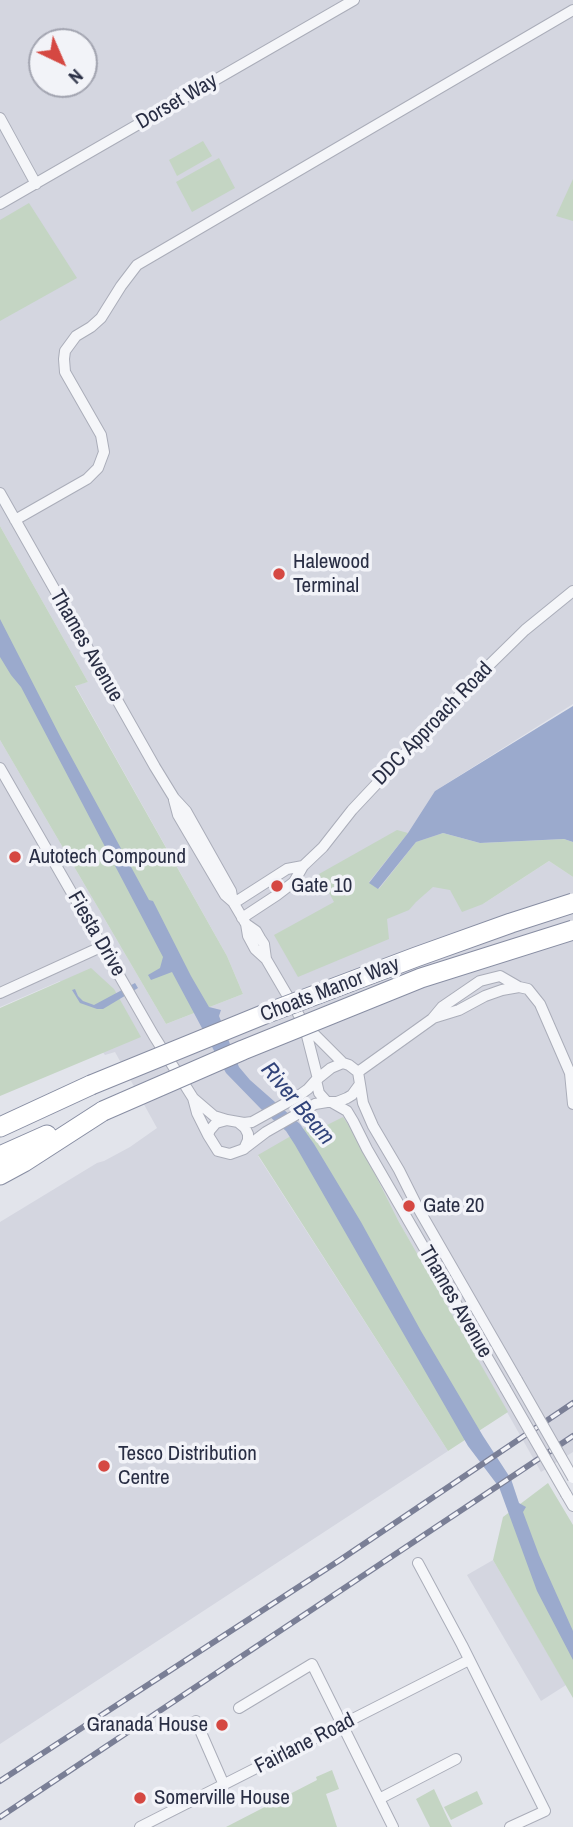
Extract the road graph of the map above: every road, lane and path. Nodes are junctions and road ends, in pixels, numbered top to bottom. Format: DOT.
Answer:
graph roads {
  1 [pos="354,0"];
  2 [pos="573,10"];
  3 [pos="0,118"];
  4 [pos="36,184"];
  5 [pos="0,204"];
  6 [pos="0,493"];
  7 [pos="15,520"];
  8 [pos="573,591"];
  9 [pos="0,768"];
  10 [pos="303,866"];
  11 [pos="234,903"];
  12 [pos="573,903"];
  13 [pos="244,921"];
  14 [pos="573,930"];
  15 [pos="103,946"];
  16 [pos="0,993"];
  17 [pos="304,1024"];
  18 [pos="343,1063"];
  19 [pos="358,1072"];
  20 [pos="317,1079"];
  21 [pos="360,1084"];
  22 [pos="91,1085"];
  23 [pos="193,1098"];
  24 [pos="330,1102"];
  25 [pos="573,1104"];
  26 [pos="103,1111"];
  27 [pos="0,1113"];
  28 [pos="233,1122"];
  29 [pos="0,1127"];
  30 [pos="208,1135"];
  31 [pos="244,1149"];
  32 [pos="0,1156"];
  33 [pos="0,1175"];
  34 [pos="573,1478"];
  35 [pos="573,1506"];
  36 [pos="418,1563"];
  37 [pos="469,1660"];
  38 [pos="239,1708"];
  39 [pos="196,1721"];
  40 [pos="342,1725"];
  41 [pos="456,1759"];
  42 [pos="224,1785"];
  43 [pos="379,1800"];
  44 [pos="140,1827"];
  45 [pos="393,1827"];
  46 [pos="510,1827"];
  1 -- 4 [label="street, Dorset Way"];
  2 -- 7 [label="street"];
  3 -- 4 [label="street"];
  4 -- 5 [label="street, Dorset Way"];
  6 -- 7 [label="street, Thames Avenue"];
  7 -- 11 [label="street, Thames Avenue"];
  8 -- 10 [label="street, DDC Approach Road"];
  9 -- 15 [label="street, Fiesta Drive"];
  10 -- 11 [label="street"];
  10 -- 13 [label="street, DDC Approach Road"];
  11 -- 13 [label="street, Thames Avenue"];
  12 -- 22 [label="highway, Choats Manor Way, bridge"];
  13 -- 17 [label="street, Thames Avenue"];
  14 -- 26 [label="highway, Choats Manor Way, bridge"];
  15 -- 16 [label="street"];
  15 -- 23 [label="street, Fiesta Drive"];
  17 -- 18 [label="street, Thames Avenue"];
  17 -- 20 [label="street, Thames Avenue"];
  18 -- 19 [label="street"];
  18 -- 20 [label="street"];
  19 -- 21 [label="street"];
  19 -- 25 [label="street"];
  20 -- 24 [label="street"];
  20 -- 28 [label="street"];
  21 -- 24 [label="street"];
  21 -- 34 [label="street, Thames Avenue, bridge"];
  22 -- 27 [label="highway"];
  22 -- 29 [label="highway"];
  23 -- 28 [label="street, Fiesta Drive"];
  23 -- 30 [label="street, Fiesta Drive"];
  24 -- 31 [label="street"];
  24 -- 35 [label="street, Thames Avenue, bridge"];
  26 -- 32 [label="highway"];
  26 -- 33 [label="highway"];
  28 -- 30 [label="street"];
  28 -- 31 [label="street"];
  30 -- 31 [label="street"];
  36 -- 37 [label="street"];
  37 -- 40 [label="street, Fairlane Road"];
  37 -- 46 [label="street"];
  38 -- 40 [label="street"];
  39 -- 42 [label="street"];
  40 -- 42 [label="street, Fairlane Road"];
  40 -- 43 [label="street"];
  41 -- 43 [label="street"];
  42 -- 44 [label="street, Fairlane Road"];
  43 -- 45 [label="street"];
}
